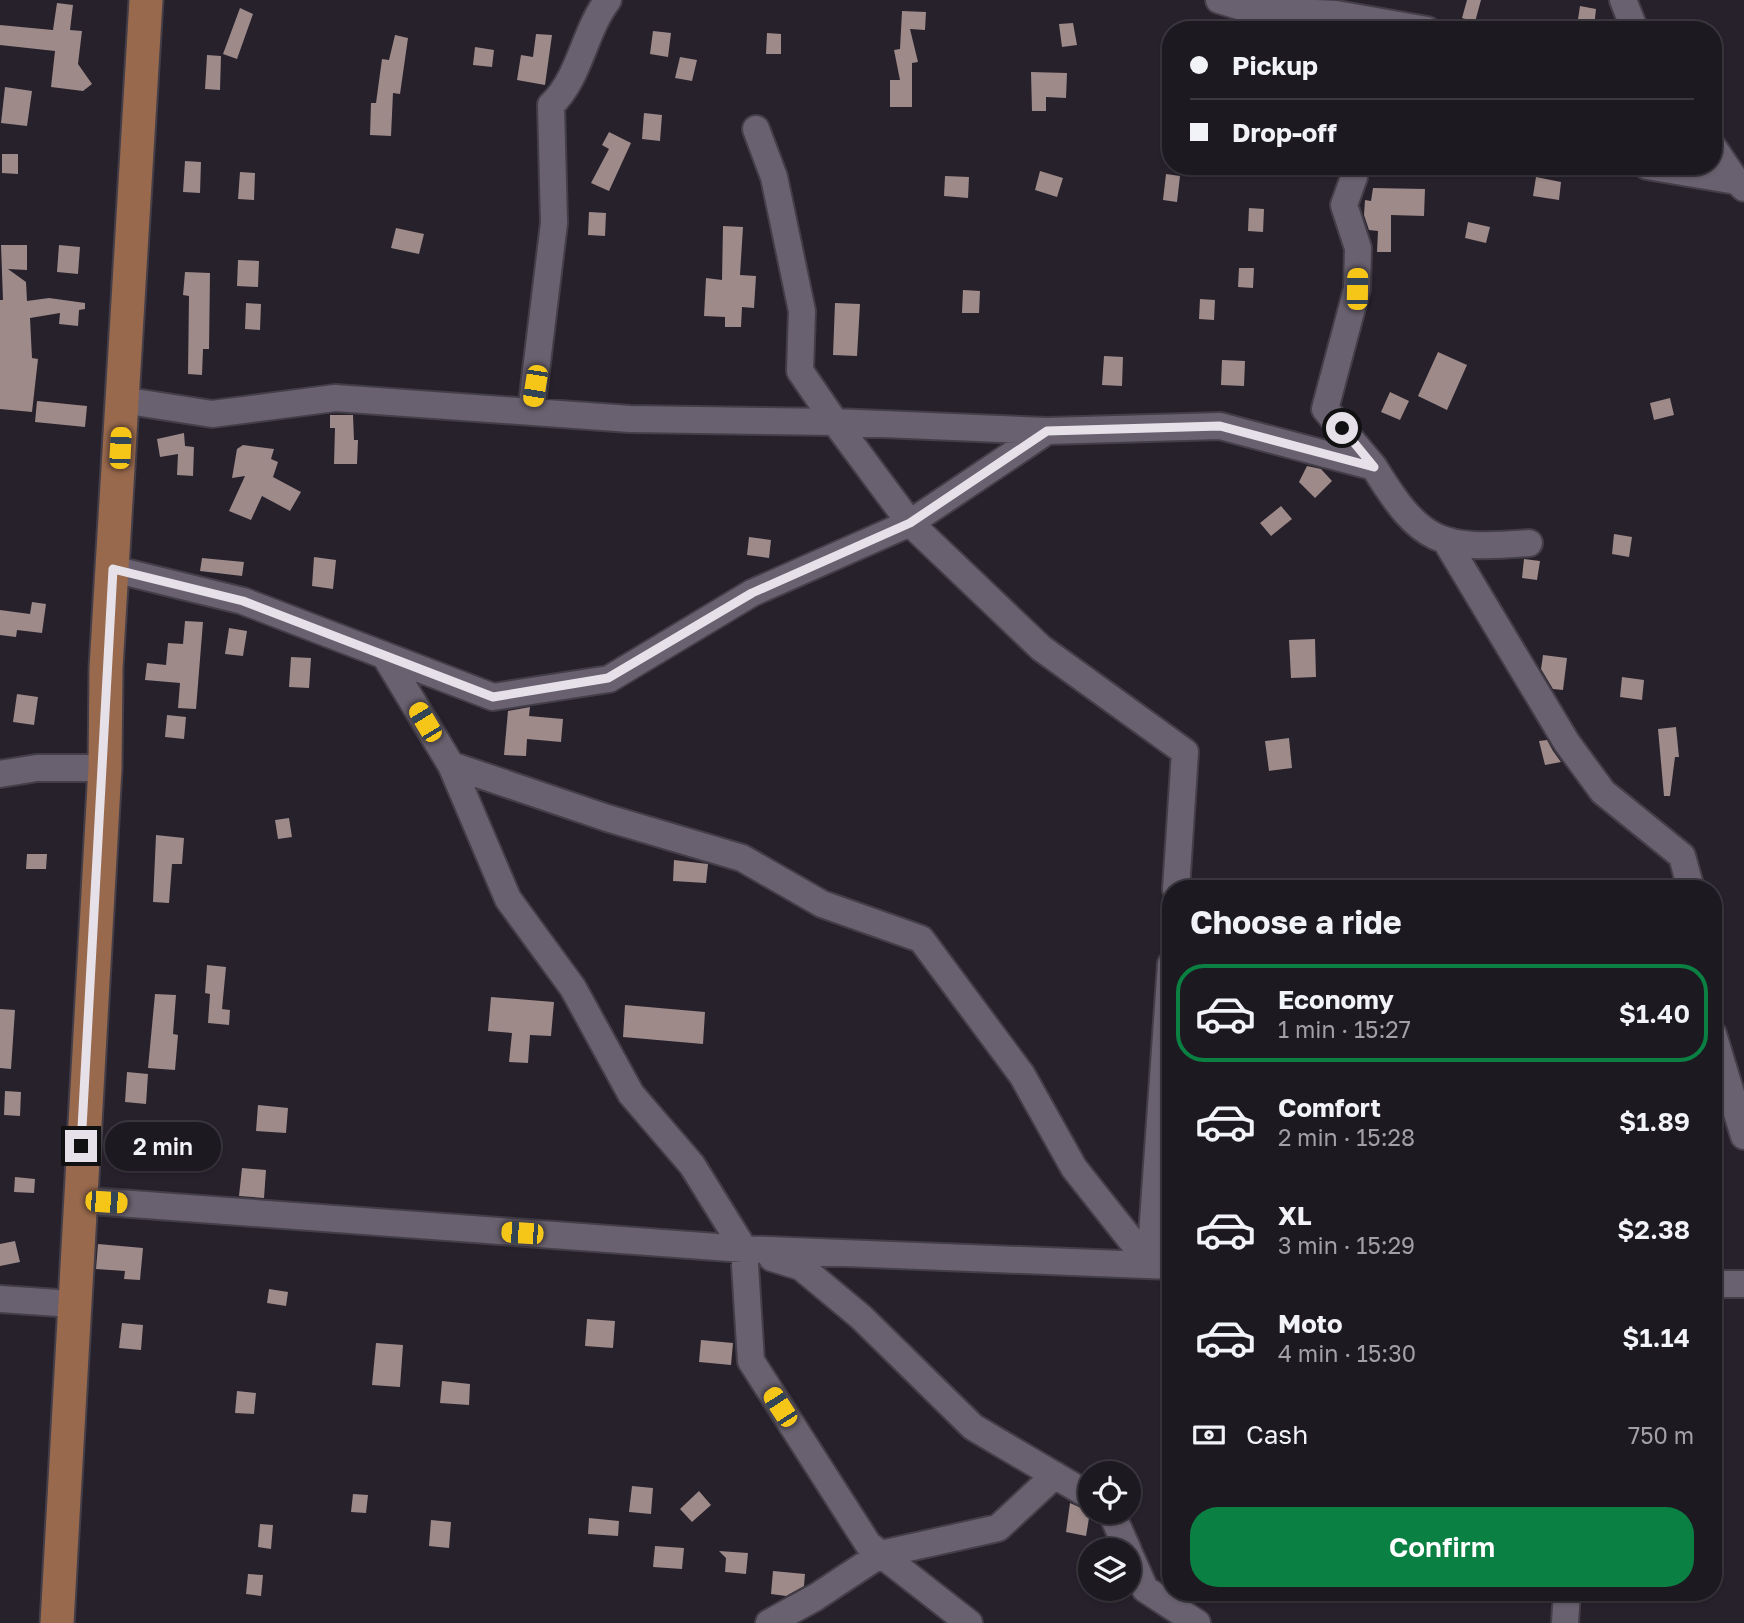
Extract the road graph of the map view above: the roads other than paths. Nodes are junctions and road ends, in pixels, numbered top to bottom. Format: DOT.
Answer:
graph roads {
  1 [pos="146,0"];
  2 [pos="608,0"];
  3 [pos="1219,0"];
  4 [pos="1623,0"];
  5 [pos="1252,9"];
  6 [pos="1271,21"];
  7 [pos="1327,21"];
  8 [pos="1631,21"];
  9 [pos="756,129"];
  10 [pos="1722,159"];
  11 [pos="1694,175"];
  12 [pos="1354,177"];
  13 [pos="1740,184"];
  14 [pos="122,400"];
  15 [pos="531,412"];
  16 [pos="835,422"];
  17 [pos="1047,431"];
  18 [pos="1374,467"];
  19 [pos="910,523"];
  20 [pos="1447,543"];
  21 [pos="1528,543"];
  22 [pos="113,569"];
  23 [pos="385,656"];
  24 [pos="451,765"];
  25 [pos="104,768"];
  26 [pos="0,774"];
  27 [pos="1177,880"];
  28 [pos="1688,880"];
  29 [pos="1722,1064"];
  30 [pos="1744,1136"];
  31 [pos="78,1200"];
  32 [pos="1162,1210"];
  33 [pos="744,1249"];
  34 [pos="1160,1265"];
  35 [pos="1722,1284"];
  36 [pos="1744,1284"];
  37 [pos="0,1299"];
  38 [pos="73,1304"];
  39 [pos="1055,1475"];
  40 [pos="1078,1489"];
  41 [pos="881,1554"];
  42 [pos="1141,1580"];
  43 [pos="1162,1600"];
  44 [pos="1163,1601"];
  45 [pos="1566,1601"];
  46 [pos="57,1623"];
  47 [pos="769,1623"];
  48 [pos="969,1623"];
  49 [pos="1197,1623"];
  50 [pos="1565,1623"];
  1 -- 14 [label="main road"];
  2 -- 15 [label="street"];
  3 -- 5 [label="street"];
  4 -- 8 [label="street"];
  5 -- 6 [label="street"];
  5 -- 7 [label="street"];
  9 -- 16 [label="street"];
  10 -- 13 [label="street"];
  11 -- 13 [label="street"];
  12 -- 18 [label="street"];
  14 -- 15 [label="street"];
  14 -- 22 [label="main road"];
  15 -- 16 [label="street"];
  16 -- 17 [label="street"];
  16 -- 19 [label="street"];
  17 -- 18 [label="street"];
  17 -- 19 [label="street"];
  18 -- 20 [label="street"];
  19 -- 23 [label="street"];
  19 -- 27 [label="street"];
  20 -- 21 [label="street"];
  20 -- 28 [label="street"];
  22 -- 23 [label="street"];
  22 -- 25 [label="main road"];
  23 -- 24 [label="street"];
  24 -- 33 [label="street"];
  24 -- 34 [label="street"];
  25 -- 26 [label="street"];
  25 -- 31 [label="main road"];
  29 -- 30 [label="street"];
  31 -- 33 [label="street"];
  31 -- 38 [label="main road"];
  32 -- 34 [label="street"];
  33 -- 34 [label="street"];
  33 -- 39 [label="street"];
  33 -- 41 [label="street"];
  35 -- 36 [label="street"];
  37 -- 38 [label="street"];
  38 -- 46 [label="main road"];
  39 -- 40 [label="street"];
  39 -- 41 [label="street"];
  41 -- 47 [label="street"];
  41 -- 48 [label="street"];
  42 -- 43 [label="street"];
  44 -- 49 [label="street"];
  45 -- 50 [label="street"];
}
